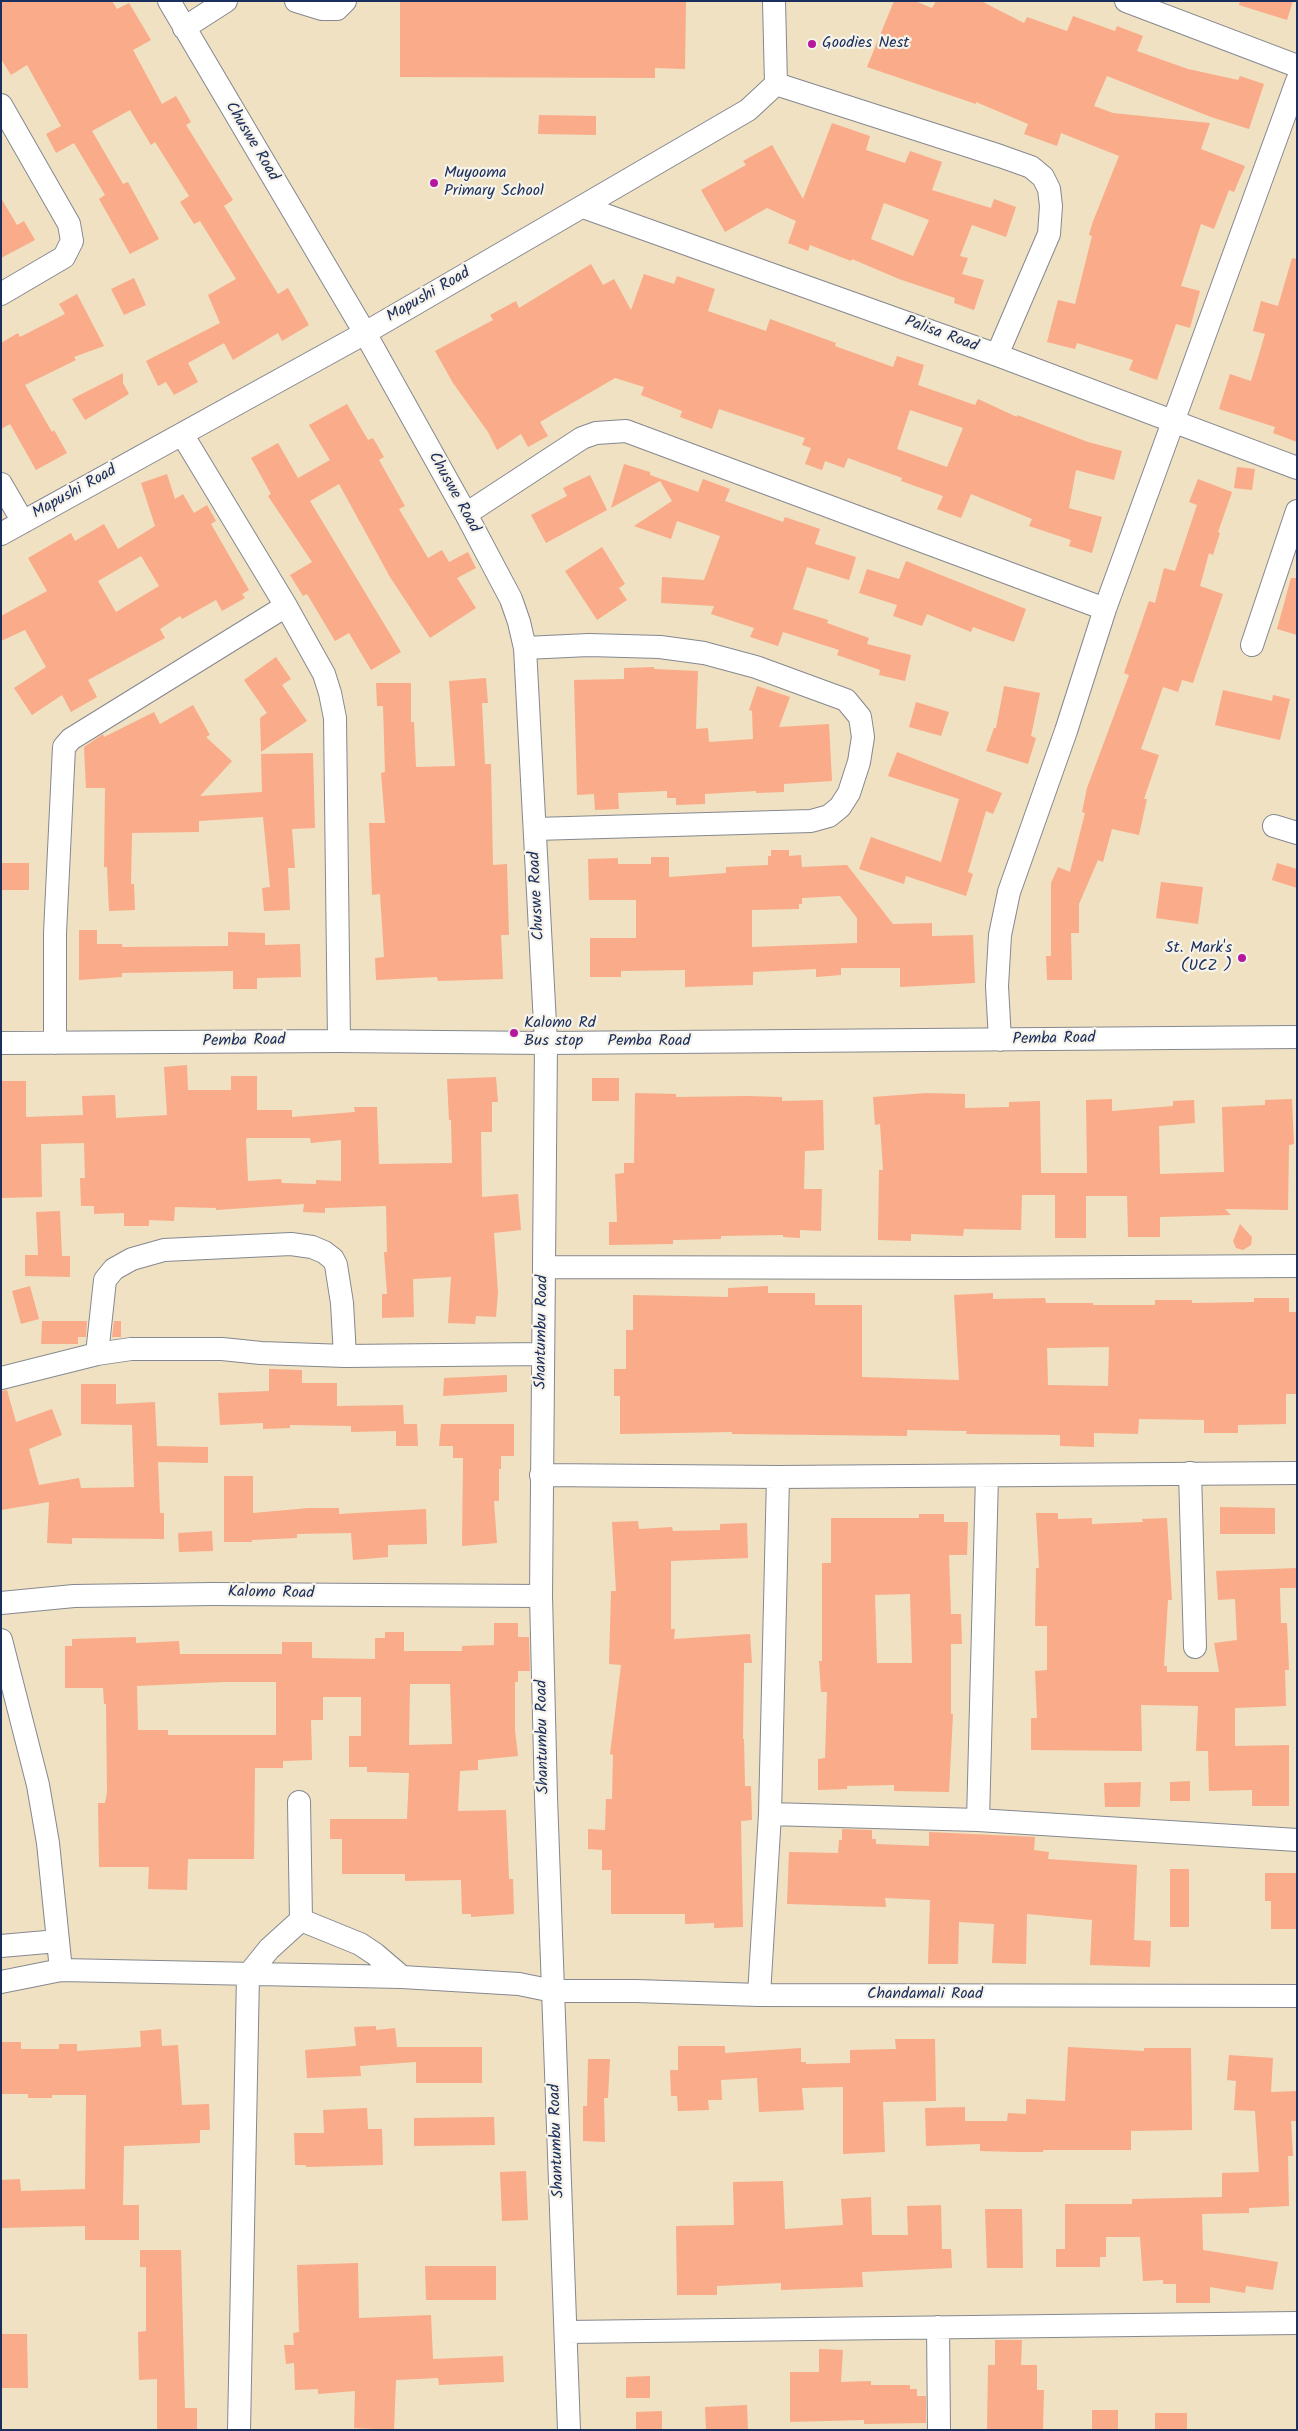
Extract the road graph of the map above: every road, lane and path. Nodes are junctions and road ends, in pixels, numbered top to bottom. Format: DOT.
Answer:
graph roads {
  1 [pos="170,1"];
  2 [pos="226,1"];
  3 [pos="296,1"];
  4 [pos="345,1"];
  5 [pos="774,1"];
  6 [pos="1126,1"];
  7 [pos="184,28"];
  8 [pos="1297,66"];
  9 [pos="1297,82"];
  10 [pos="776,84"];
  11 [pos="1,105"];
  12 [pos="583,207"];
  13 [pos="1,294"];
  14 [pos="364,333"];
  15 [pos="996,355"];
  16 [pos="1174,423"];
  17 [pos="182,434"];
  18 [pos="1297,468"];
  19 [pos="1,484"];
  20 [pos="1297,512"];
  21 [pos="466,514"];
  22 [pos="23,522"];
  23 [pos="1,534"];
  24 [pos="286,606"];
  25 [pos="1105,609"];
  26 [pos="1252,645"];
  27 [pos="525,648"];
  28 [pos="1274,826"];
  29 [pos="535,829"];
  30 [pos="1297,833"];
  31 [pos="1297,1037"];
  32 [pos="1000,1040"];
  33 [pos="339,1041"];
  34 [pos="1,1043"];
  35 [pos="55,1043"];
  36 [pos="546,1043"];
  37 [pos="544,1266"];
  38 [pos="1297,1266"];
  39 [pos="97,1354"];
  40 [pos="542,1354"];
  41 [pos="345,1356"];
  42 [pos="1,1378"];
  43 [pos="1190,1473"];
  44 [pos="1297,1473"];
  45 [pos="541,1475"];
  46 [pos="987,1476"];
  47 [pos="778,1477"];
  48 [pos="541,1596"];
  49 [pos="1,1603"];
  50 [pos="1,1640"];
  51 [pos="1195,1648"];
  52 [pos="299,1802"];
  53 [pos="770,1814"];
  54 [pos="978,1820"];
  55 [pos="1297,1840"];
  56 [pos="301,1920"];
  57 [pos="58,1941"];
  58 [pos="1,1946"];
  59 [pos="61,1970"];
  60 [pos="248,1975"];
  61 [pos="402,1977"];
  62 [pos="1,1982"];
  63 [pos="553,1991"];
  64 [pos="759,1995"];
  65 [pos="1297,1996"];
  66 [pos="1297,2323"];
  67 [pos="938,2327"];
  68 [pos="566,2332"];
  69 [pos="239,2430"];
  70 [pos="569,2430"];
  71 [pos="939,2430"];
  1 -- 7 [label="street, Chuswe Road"];
  2 -- 7 [label="street"];
  3 -- 4 [label="street"];
  5 -- 10 [label="street"];
  6 -- 8 [label="street"];
  7 -- 14 [label="street, Chuswe Road"];
  9 -- 16 [label="street"];
  10 -- 12 [label="street, Mapushi Road"];
  10 -- 15 [label="street"];
  11 -- 13 [label="street"];
  12 -- 14 [label="street, Mapushi Road"];
  12 -- 15 [label="street, Palisa Road"];
  14 -- 17 [label="street, Mapushi Road"];
  14 -- 21 [label="street, Chuswe Road"];
  15 -- 16 [label="street, Palisa Road"];
  16 -- 18 [label="street, Palisa Road"];
  16 -- 25 [label="street"];
  17 -- 22 [label="street, Mapushi Road"];
  17 -- 24 [label="street"];
  19 -- 22 [label="street"];
  20 -- 26 [label="street"];
  21 -- 25 [label="street"];
  21 -- 27 [label="street, Chuswe Road"];
  22 -- 23 [label="street, Mapushi Road"];
  24 -- 33 [label="street"];
  24 -- 35 [label="street"];
  25 -- 32 [label="street"];
  27 -- 29 [label="street, Chuswe Road"];
  27 -- 29 [label="street"];
  28 -- 30 [label="street"];
  29 -- 36 [label="street, Chuswe Road"];
  31 -- 32 [label="street, Pemba Road"];
  32 -- 36 [label="street, Pemba Road"];
  33 -- 35 [label="street, Pemba Road"];
  33 -- 36 [label="street, Pemba Road"];
  34 -- 35 [label="street, Pemba Road"];
  36 -- 37 [label="street, Shantumbu Road"];
  37 -- 38 [label="street"];
  37 -- 40 [label="street, Shantumbu Road"];
  39 -- 41 [label="street"];
  39 -- 41 [label="street"];
  39 -- 42 [label="street"];
  40 -- 41 [label="street"];
  40 -- 45 [label="street, Shantumbu Road"];
  43 -- 44 [label="street"];
  43 -- 46 [label="street"];
  43 -- 51 [label="street"];
  45 -- 47 [label="street"];
  45 -- 48 [label="street, Shantumbu Road"];
  46 -- 47 [label="street"];
  46 -- 54 [label="street"];
  47 -- 53 [label="street"];
  48 -- 49 [label="street, Kalomo Road"];
  48 -- 63 [label="street, Shantumbu Road"];
  50 -- 57 [label="street"];
  52 -- 56 [label="street"];
  53 -- 54 [label="street"];
  53 -- 64 [label="street"];
  54 -- 55 [label="street"];
  56 -- 60 [label="street"];
  56 -- 61 [label="street"];
  57 -- 58 [label="street"];
  57 -- 59 [label="street"];
  59 -- 60 [label="street, Chandamali Road"];
  59 -- 62 [label="street, Chandamali Road"];
  60 -- 61 [label="street, Chandamali Road"];
  60 -- 69 [label="street"];
  61 -- 63 [label="street, Chandamali Road"];
  63 -- 64 [label="street, Chandamali Road"];
  63 -- 68 [label="street, Shantumbu Road"];
  64 -- 65 [label="street, Chandamali Road"];
  66 -- 67 [label="street"];
  67 -- 68 [label="street"];
  67 -- 71 [label="street"];
  68 -- 70 [label="street, Shantumbu Road"];
}
